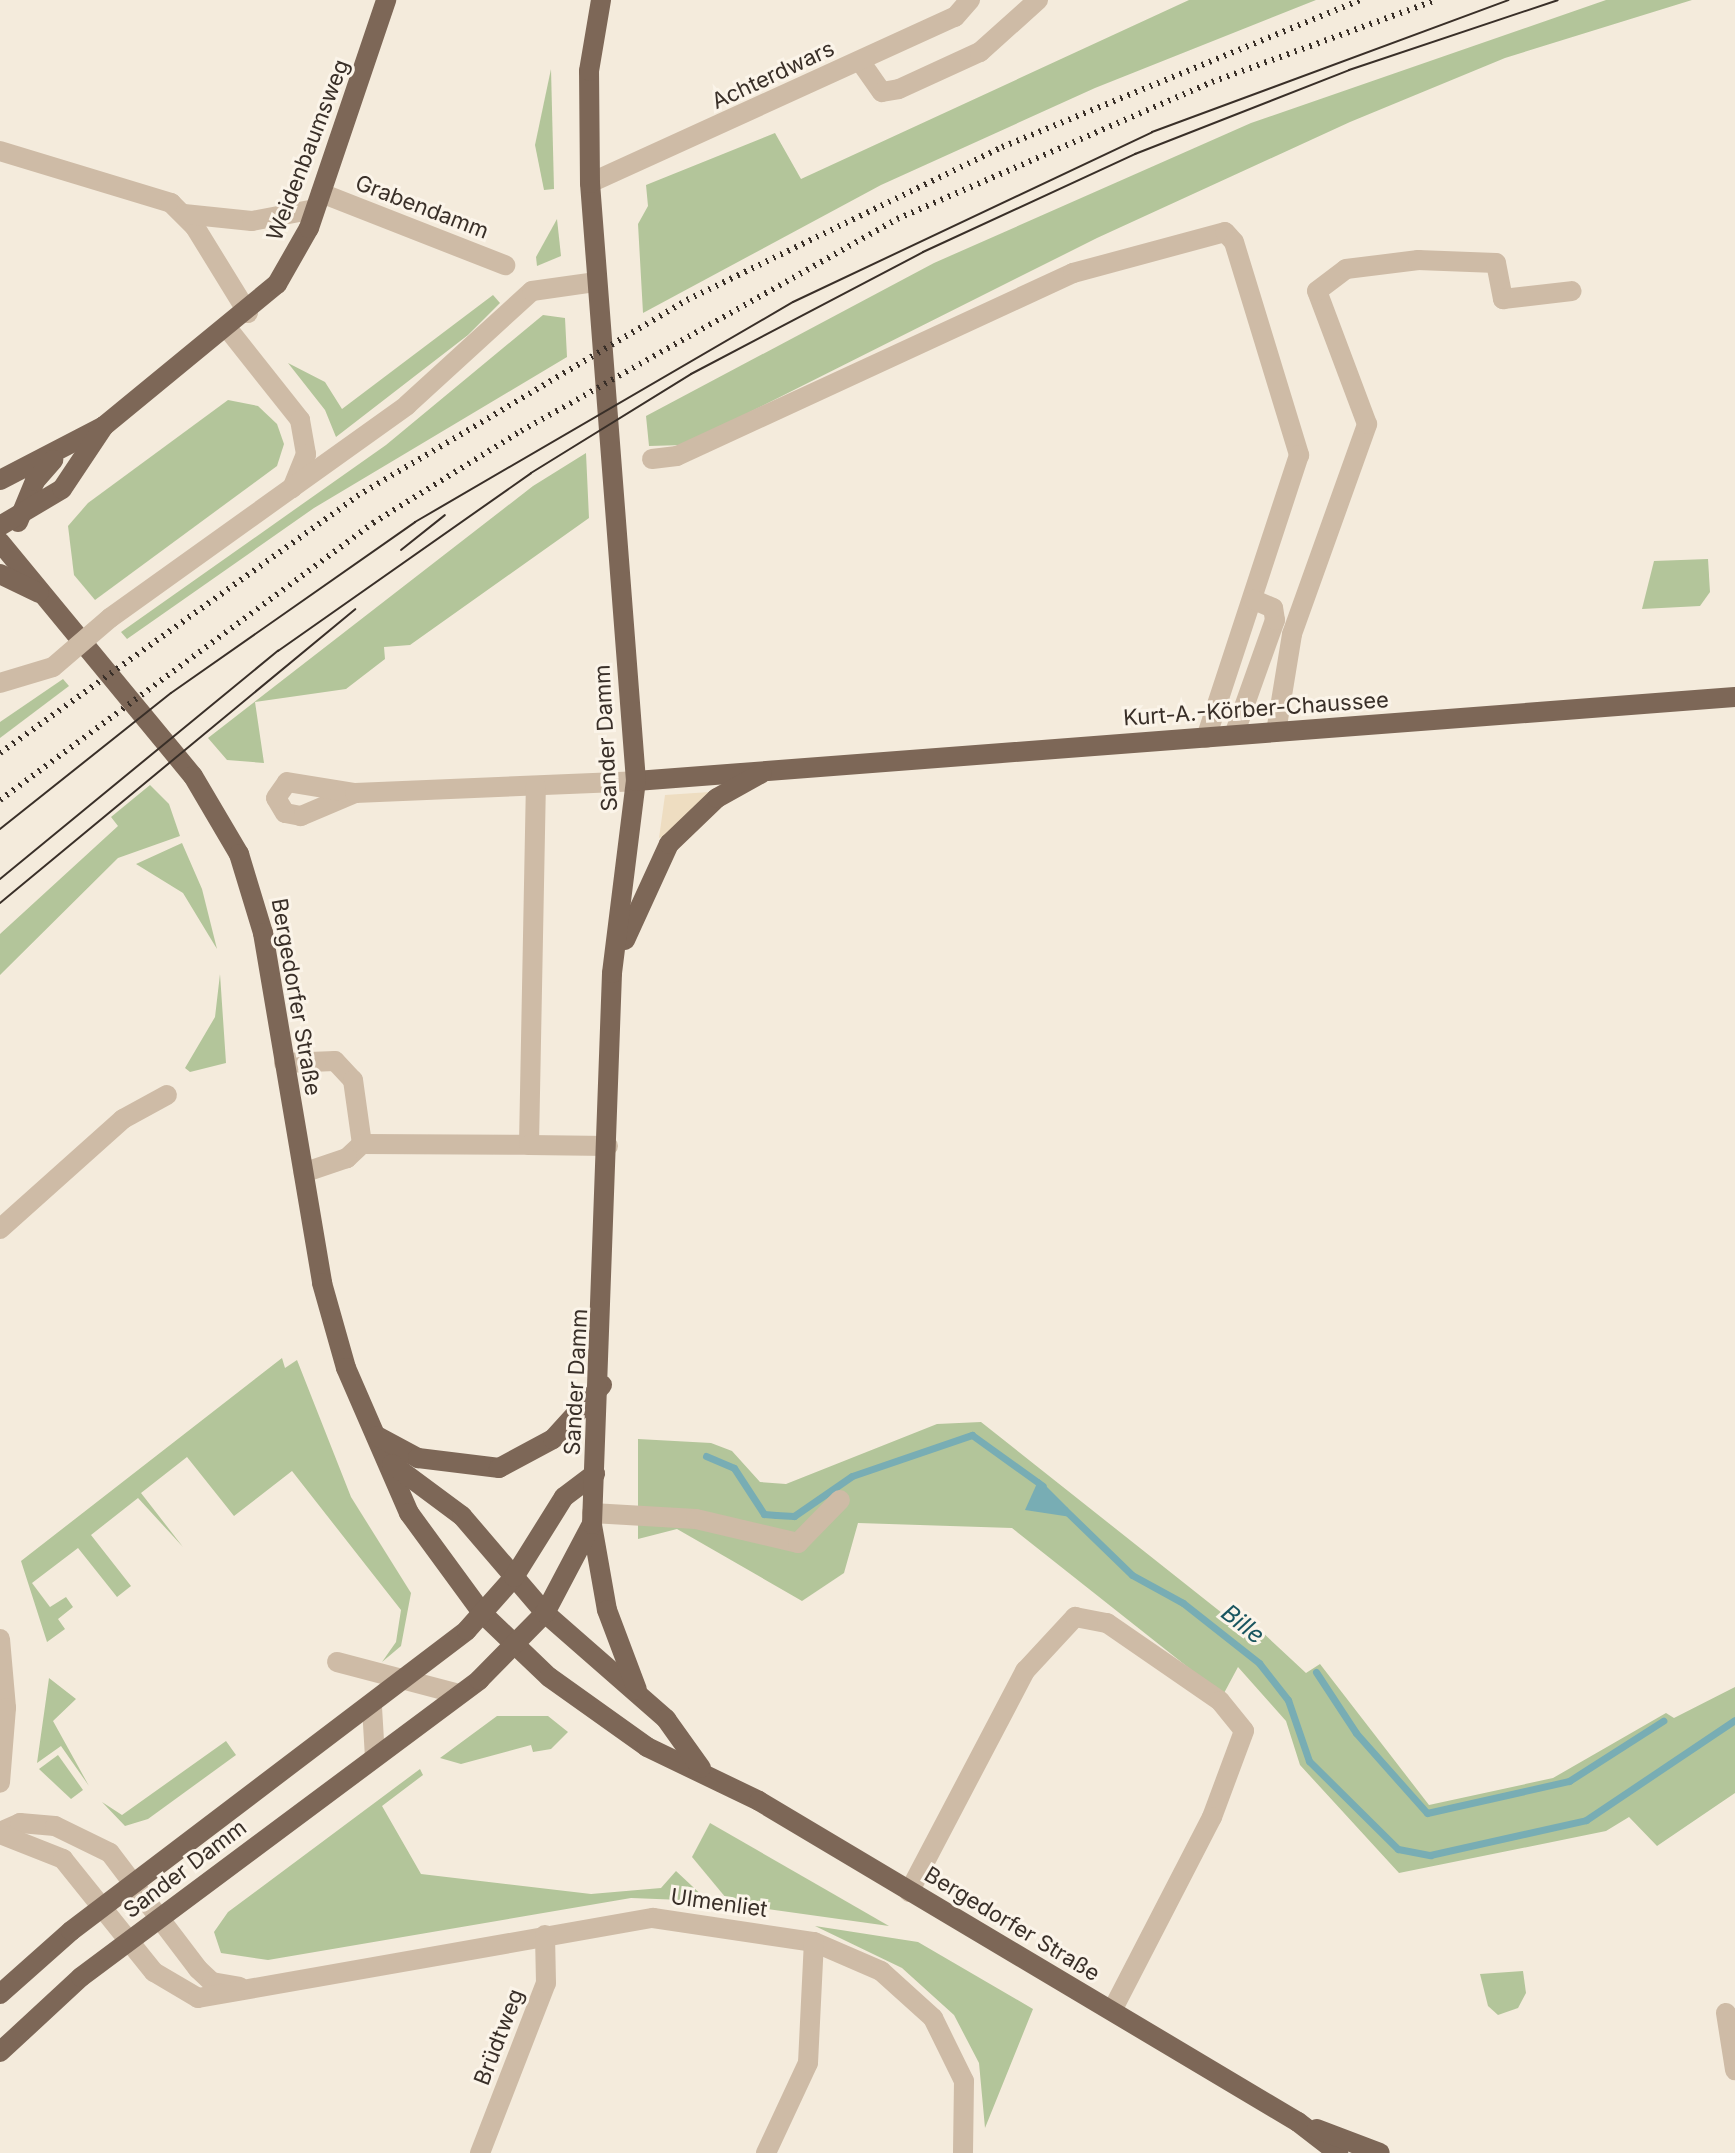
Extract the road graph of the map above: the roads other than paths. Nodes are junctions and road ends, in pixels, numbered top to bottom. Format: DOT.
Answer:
graph roads {
  1 [pos="386,0"];
  2 [pos="601,0"];
  3 [pos="970,0"];
  4 [pos="1038,0"];
  5 [pos="860,61"];
  6 [pos="0,151"];
  7 [pos="590,183"];
  8 [pos="318,201"];
  9 [pos="184,214"];
  10 [pos="505,265"];
  11 [pos="596,282"];
  12 [pos="1572,291"];
  13 [pos="248,313"];
  14 [pos="228,329"];
  15 [pos="104,426"];
  16 [pos="78,440"];
  17 [pos="652,459"];
  18 [pos="0,480"];
  19 [pos="292,489"];
  20 [pos="22,516"];
  21 [pos="1,543"];
  22 [pos="0,574"];
  23 [pos="39,593"];
  24 [pos="1254,600"];
  25 [pos="1,683"];
  26 [pos="1735,697"];
  27 [pos="1276,732"];
  28 [pos="1234,735"];
  29 [pos="1206,738"];
  30 [pos="780,765"];
  31 [pos="636,781"];
  32 [pos="536,786"];
  33 [pos="355,793"];
  34 [pos="612,973"];
  35 [pos="284,1063"];
  36 [pos="167,1095"];
  37 [pos="362,1144"];
  38 [pos="529,1145"];
  39 [pos="608,1146"];
  40 [pos="303,1173"];
  41 [pos="0,1229"];
  42 [pos="602,1385"];
  43 [pos="373,1434"];
  44 [pos="392,1464"];
  45 [pos="595,1474"];
  46 [pos="840,1500"];
  47 [pos="592,1519"];
  48 [pos="514,1577"];
  49 [pos="545,1613"];
  50 [pos="483,1614"];
  51 [pos="0,1639"];
  52 [pos="516,1648"];
  53 [pos="337,1662"];
  54 [pos="412,1678"];
  55 [pos="459,1694"];
  56 [pos="640,1698"];
  57 [pos="372,1707"];
  58 [pos="375,1757"];
  59 [pos="701,1768"];
  60 [pos="0,1783"];
  61 [pos="0,1833"];
  62 [pos="137,1882"];
  63 [pos="909,1892"];
  64 [pos="103,1907"];
  65 [pos="162,1916"];
  66 [pos="545,1935"];
  67 [pos="127,1942"];
  68 [pos="814,1942"];
  69 [pos="240,1988"];
  70 [pos="0,1994"];
  71 [pos="1112,2011"];
  72 [pos="1726,2013"];
  73 [pos="0,2052"];
  74 [pos="1735,2070"];
  75 [pos="1298,2122"];
  76 [pos="480,2153"];
  77 [pos="766,2153"];
  78 [pos="963,2153"];
  79 [pos="1338,2153"];
  80 [pos="1380,2153"];
  1 -- 8 [label="main road, Weidenbaumsweg"];
  2 -- 7 [label="main road, Sander Damm"];
  3 -- 5 [label="street, Achterdwars"];
  4 -- 5 [label="street"];
  5 -- 7 [label="street, Achterdwars"];
  6 -- 9 [label="street"];
  7 -- 11 [label="main road, Sander Damm"];
  8 -- 9 [label="street"];
  8 -- 10 [label="street, Grabendamm"];
  8 -- 13 [label="main road, Weidenbaumsweg"];
  9 -- 13 [label="street"];
  11 -- 19 [label="street"];
  11 -- 31 [label="main road, Sander Damm"];
  12 -- 27 [label="street"];
  13 -- 14 [label="main road, Weidenbaumsweg"];
  14 -- 15 [label="main road, Weidenbaumsweg"];
  14 -- 19 [label="street"];
  15 -- 16 [label="main road, Weidenbaumsweg"];
  15 -- 20 [label="main road, Weidenbaumsweg"];
  16 -- 18 [label="main road, Weidenbaumsweg"];
  16 -- 20 [label="main road, Weidenbaumsweg"];
  17 -- 24 [label="street"];
  19 -- 25 [label="street, bridge"];
  20 -- 21 [label="main road, Weidenbaumsweg"];
  21 -- 23 [label="main road, Bergedorfer Straße"];
  22 -- 23 [label="main road, Bergedorfer Straße"];
  23 -- 35 [label="main road, Bergedorfer Straße"];
  24 -- 28 [label="street"];
  24 -- 29 [label="street"];
  26 -- 27 [label="main road, Kurt-A.-Körber-Chaussee"];
  27 -- 28 [label="main road, Kurt-A.-Körber-Chaussee"];
  28 -- 29 [label="main road, Kurt-A.-Körber-Chaussee"];
  29 -- 30 [label="main road, Kurt-A.-Körber-Chaussee"];
  30 -- 31 [label="main road, Kurt-A.-Körber-Chaussee"];
  30 -- 34 [label="main road, Kurt-A.-Körber-Chaussee"];
  31 -- 32 [label="street, Kurt-A.-Körber-Chaussee"];
  31 -- 34 [label="main road, Sander Damm"];
  32 -- 33 [label="street, Kurt-A.-Körber-Chaussee"];
  32 -- 38 [label="street"];
  34 -- 39 [label="main road, Sander Damm"];
  35 -- 37 [label="street"];
  35 -- 40 [label="main road, Bergedorfer Straße"];
  36 -- 41 [label="street"];
  37 -- 38 [label="street"];
  37 -- 40 [label="street"];
  38 -- 39 [label="street"];
  39 -- 42 [label="main road, Sander Damm"];
  40 -- 43 [label="main road, Bergedorfer Straße"];
  42 -- 43 [label="main road"];
  42 -- 45 [label="main road, Sander Damm"];
  43 -- 44 [label="main road, Bergedorfer Straße"];
  44 -- 48 [label="main road, Bergedorfer Straße"];
  44 -- 50 [label="main road, Bergedorfer Straße"];
  45 -- 47 [label="main road, Sander Damm"];
  45 -- 48 [label="main road, Sander Damm"];
  46 -- 47 [label="street"];
  47 -- 49 [label="main road, Sander Damm"];
  47 -- 56 [label="main road"];
  48 -- 49 [label="main road, Bergedorfer Straße"];
  48 -- 50 [label="main road, Sander Damm"];
  49 -- 52 [label="main road, Sander Damm"];
  49 -- 56 [label="main road, Bergedorfer Straße"];
  50 -- 52 [label="main road, Bergedorfer Straße"];
  50 -- 54 [label="main road, Sander Damm"];
  51 -- 60 [label="street"];
  52 -- 55 [label="main road, Sander Damm"];
  52 -- 59 [label="main road, Bergedorfer Straße"];
  53 -- 54 [label="street"];
  54 -- 55 [label="street"];
  54 -- 57 [label="main road, Sander Damm"];
  55 -- 58 [label="main road, Sander Damm"];
  56 -- 59 [label="main road, Bergedorfer Straße"];
  57 -- 58 [label="street"];
  57 -- 62 [label="main road, Sander Damm"];
  58 -- 65 [label="main road, Sander Damm"];
  59 -- 63 [label="main road, Bergedorfer Straße"];
  61 -- 62 [label="street"];
  61 -- 64 [label="street, Ulmenliet"];
  62 -- 64 [label="main road, Sander Damm"];
  62 -- 65 [label="street"];
  63 -- 71 [label="main road, Bergedorfer Straße"];
  63 -- 71 [label="street"];
  64 -- 67 [label="street, Ulmenliet"];
  64 -- 70 [label="main road, Sander Damm"];
  65 -- 67 [label="main road, Sander Damm"];
  65 -- 69 [label="street"];
  66 -- 68 [label="street, Ulmenliet"];
  66 -- 69 [label="street, Ulmenliet"];
  66 -- 76 [label="street, Brüdtweg"];
  67 -- 69 [label="street, Ulmenliet"];
  67 -- 73 [label="main road, Sander Damm"];
  68 -- 77 [label="street"];
  68 -- 78 [label="street, Ulmenliet"];
  71 -- 75 [label="main road, Bergedorfer Straße"];
  72 -- 74 [label="street"];
  75 -- 79 [label="main road, Bergedorfer Straße"];
  75 -- 80 [label="main road, Bergedorfer Straße"];
}
